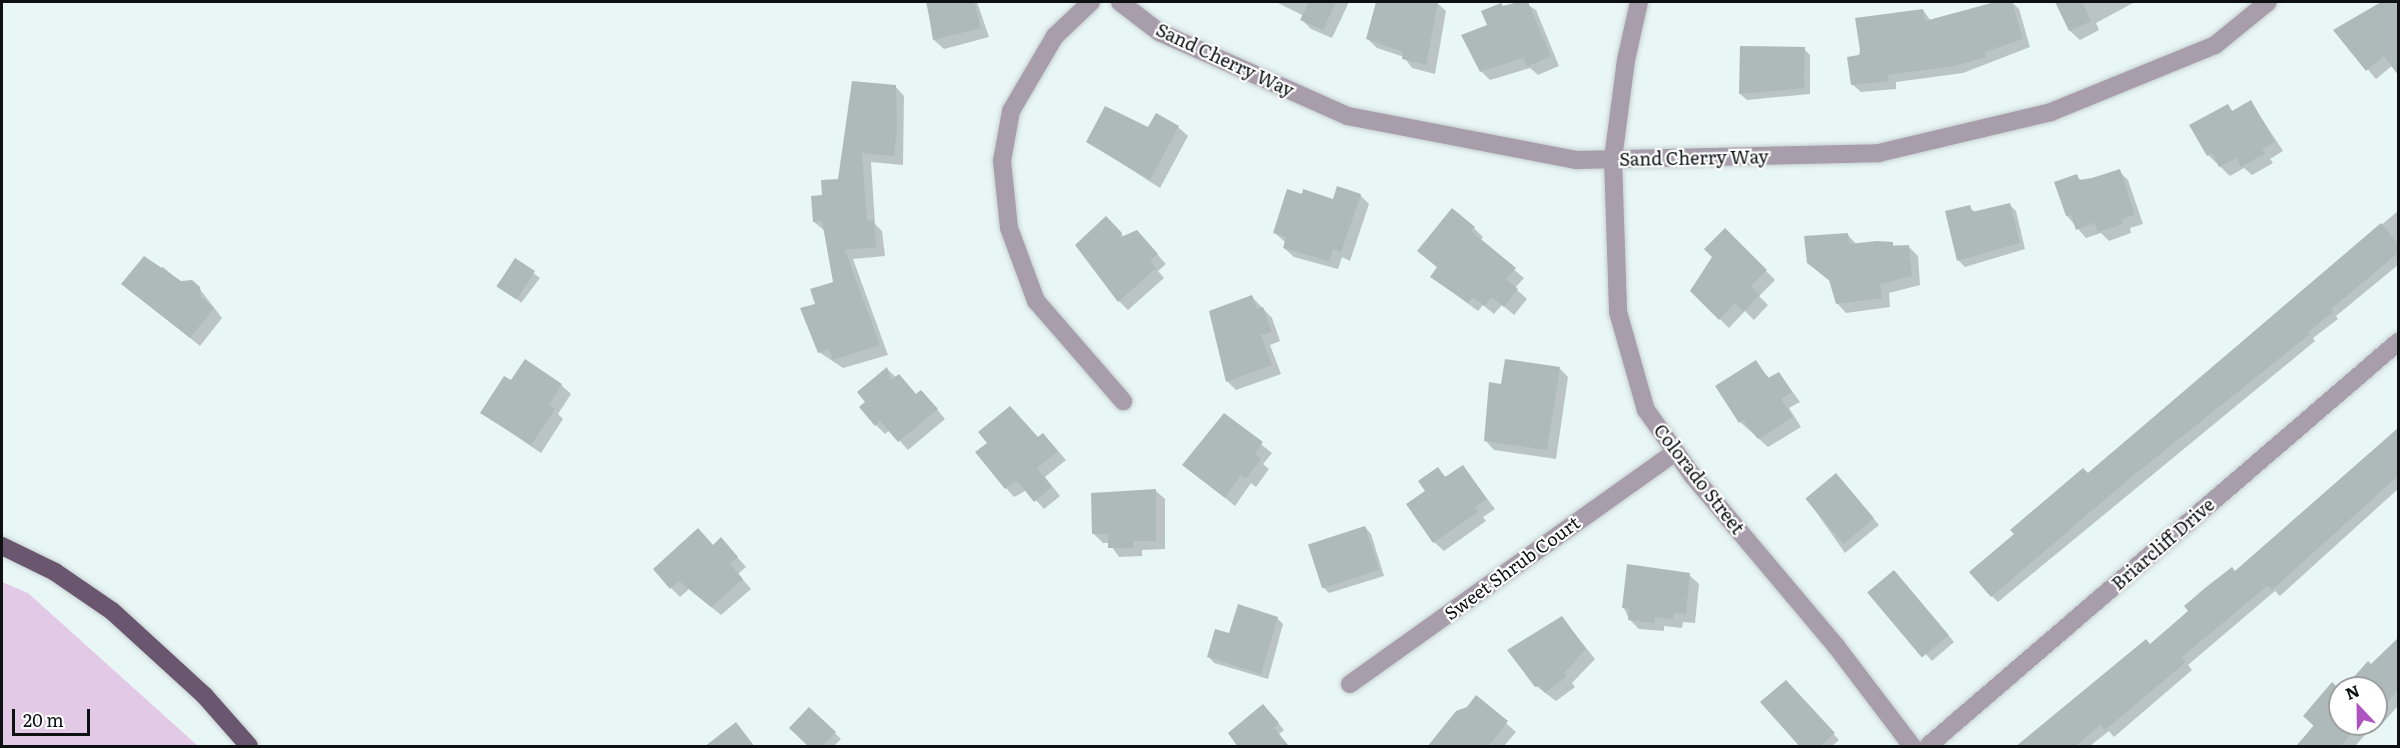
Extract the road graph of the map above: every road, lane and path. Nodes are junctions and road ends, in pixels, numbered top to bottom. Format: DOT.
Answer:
graph roads {
  1 [pos="1091,2"];
  2 [pos="1120,2"];
  3 [pos="1639,2"];
  4 [pos="2268,2"];
  5 [pos="1612,159"];
  6 [pos="2398,342"];
  7 [pos="1124,401"];
  8 [pos="1675,452"];
  9 [pos="2,546"];
  10 [pos="1350,684"];
  11 [pos="249,747"];
  12 [pos="1912,747"];
  13 [pos="1928,747"];
  1 -- 7 [label="street"];
  2 -- 5 [label="street, Sand Cherry Way"];
  3 -- 5 [label="street, Colorado Street"];
  4 -- 5 [label="street, Sand Cherry Way"];
  5 -- 8 [label="street, Colorado Street"];
  6 -- 13 [label="street, Briarcliff Drive"];
  8 -- 10 [label="street, Sweet Shrub Court"];
  8 -- 12 [label="street, Colorado Street"];
  9 -- 11 [label="main road"];
}
